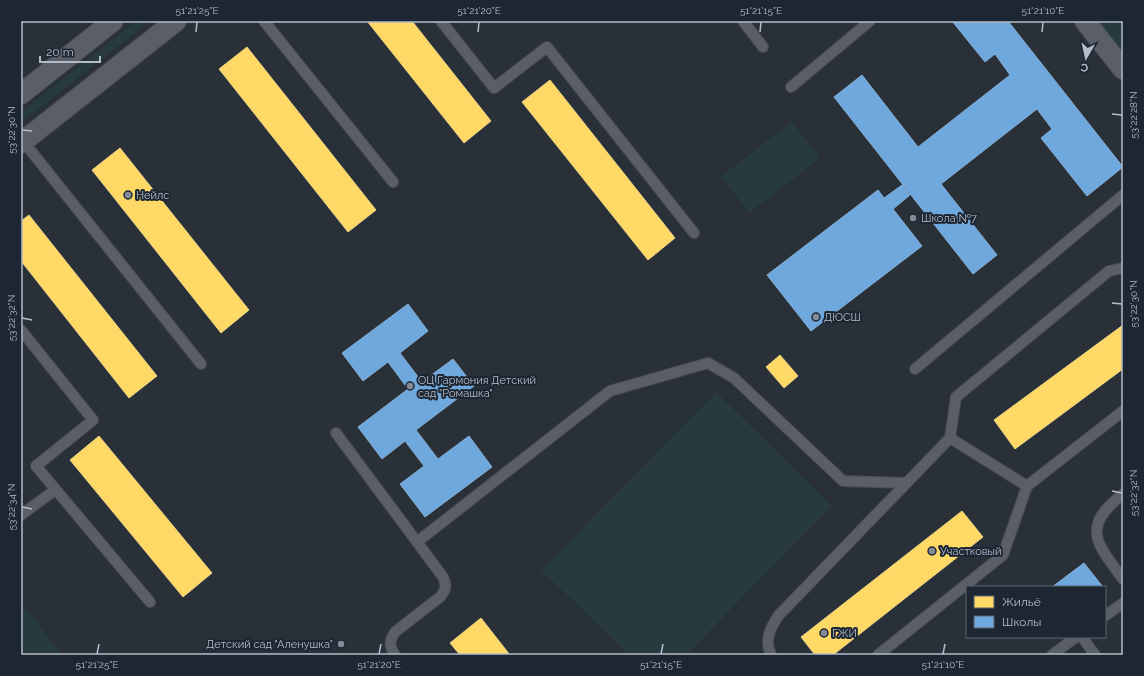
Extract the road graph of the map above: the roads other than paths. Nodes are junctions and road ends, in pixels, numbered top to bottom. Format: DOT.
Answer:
graph roads {
  1 [pos="113,21"];
  2 [pos="176,21"];
  3 [pos="264,21"];
  4 [pos="441,21"];
  5 [pos="743,21"];
  6 [pos="870,21"];
  7 [pos="1085,21"];
  8 [pos="764,47"];
  9 [pos="1123,69"];
  10 [pos="791,87"];
  11 [pos="21,94"];
  12 [pos="22,142"];
  13 [pos="393,182"];
  14 [pos="1123,195"];
  15 [pos="694,232"];
  16 [pos="1123,268"];
  17 [pos="21,330"];
  18 [pos="201,364"];
  19 [pos="915,369"];
  20 [pos="1123,411"];
  21 [pos="336,433"];
  22 [pos="950,438"];
  23 [pos="906,483"];
  24 [pos="1026,486"];
  25 [pos="55,490"];
  26 [pos="1123,494"];
  27 [pos="21,515"];
  28 [pos="417,542"];
  29 [pos="1123,578"];
  30 [pos="150,602"];
  31 [pos="1123,603"];
  32 [pos="1106,615"];
  33 [pos="1075,638"];
  34 [pos="1083,638"];
  35 [pos="395,655"];
  36 [pos="771,655"];
  37 [pos="878,655"];
  38 [pos="1052,655"];
  39 [pos="1095,655"];
  1 -- 11 [label="street"];
  2 -- 12 [label="street"];
  3 -- 13 [label="lane"];
  4 -- 15 [label="lane"];
  5 -- 8 [label="lane"];
  6 -- 10 [label="lane"];
  7 -- 9 [label="street"];
  12 -- 18 [label="lane"];
  14 -- 19 [label="lane"];
  16 -- 22 [label="lane"];
  17 -- 25 [label="lane"];
  20 -- 24 [label="lane"];
  21 -- 28 [label="lane"];
  22 -- 23 [label="lane"];
  22 -- 24 [label="lane"];
  23 -- 28 [label="lane"];
  23 -- 36 [label="lane"];
  24 -- 37 [label="lane"];
  25 -- 27 [label="lane"];
  25 -- 30 [label="lane"];
  26 -- 29 [label="lane"];
  28 -- 35 [label="lane"];
  31 -- 32 [label="lane"];
  33 -- 38 [label="lane"];
  34 -- 39 [label="lane"];
}
